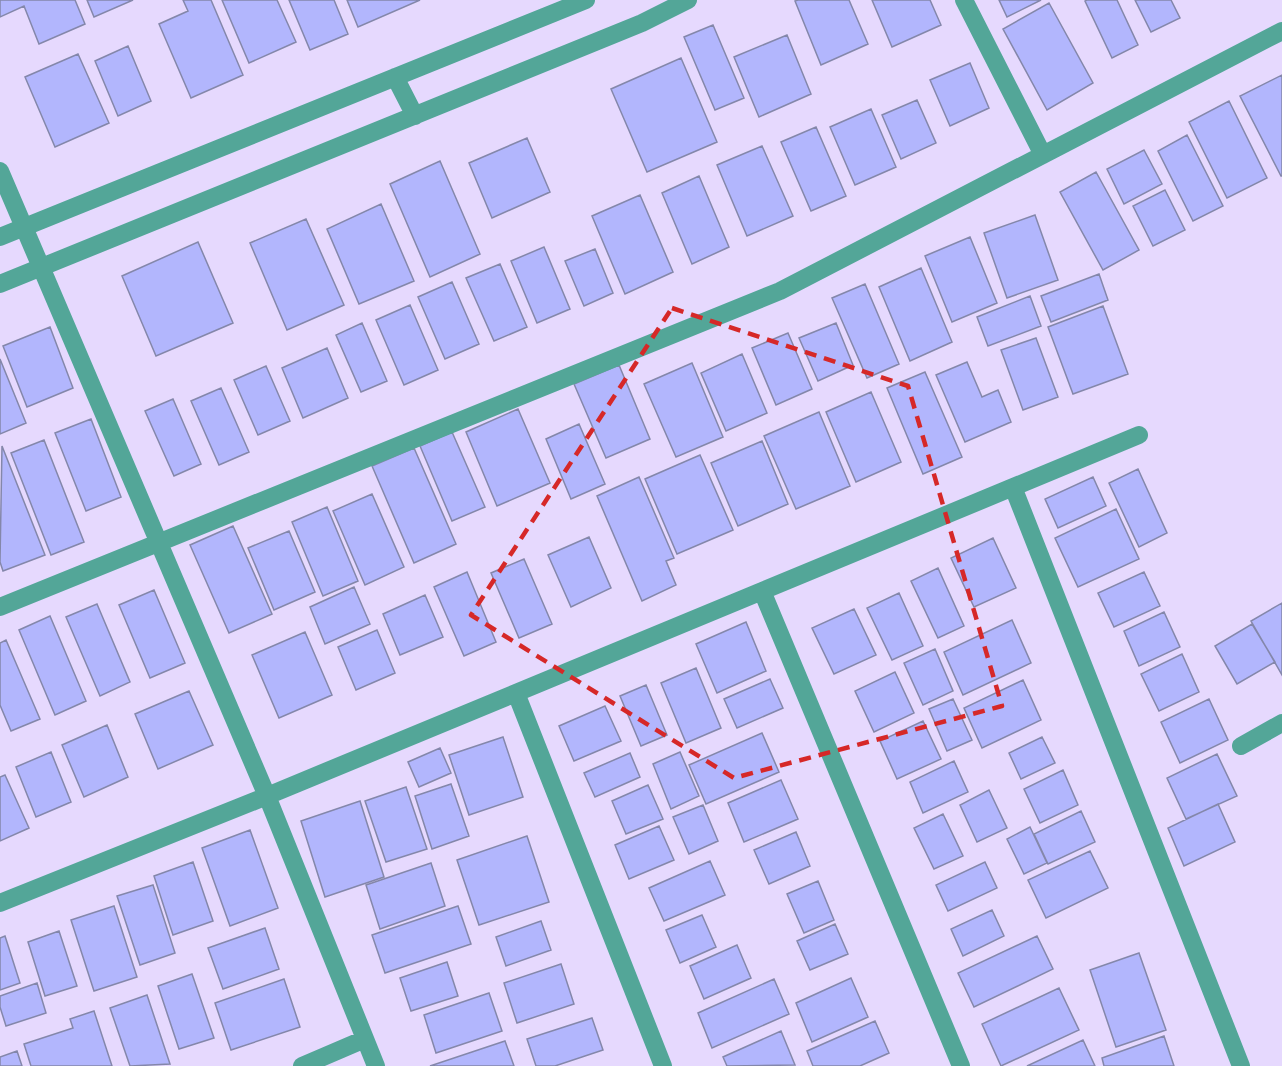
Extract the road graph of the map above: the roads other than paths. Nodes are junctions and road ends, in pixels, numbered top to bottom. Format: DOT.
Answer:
graph roads {
  1 [pos="586,0"];
  2 [pos="687,0"];
  3 [pos="964,0"];
  4 [pos="1282,31"];
  5 [pos="395,77"];
  6 [pos="415,116"];
  7 [pos="1043,155"];
  8 [pos="0,171"];
  9 [pos="24,227"];
  10 [pos="0,237"];
  11 [pos="41,267"];
  12 [pos="0,284"];
  13 [pos="1139,435"];
  14 [pos="1013,487"];
  15 [pos="158,542"];
  16 [pos="762,591"];
  17 [pos="0,608"];
  18 [pos="516,693"];
  19 [pos="1282,723"];
  20 [pos="1241,746"];
  21 [pos="267,796"];
  22 [pos="0,903"];
  23 [pos="365,1039"];
  24 [pos="302,1066"];
  25 [pos="376,1066"];
  26 [pos="663,1066"];
  27 [pos="961,1066"];
  28 [pos="1241,1066"];
  1 -- 5 [label="street"];
  2 -- 6 [label="street"];
  3 -- 7 [label="street"];
  4 -- 7 [label="street"];
  5 -- 6 [label="street"];
  5 -- 9 [label="street"];
  6 -- 11 [label="street"];
  7 -- 15 [label="street"];
  8 -- 9 [label="street"];
  9 -- 10 [label="street"];
  9 -- 11 [label="street"];
  11 -- 12 [label="street"];
  11 -- 15 [label="street"];
  13 -- 14 [label="street"];
  14 -- 16 [label="street"];
  14 -- 28 [label="street"];
  15 -- 17 [label="street"];
  15 -- 21 [label="street"];
  16 -- 18 [label="street"];
  16 -- 27 [label="street"];
  18 -- 21 [label="street"];
  18 -- 26 [label="street"];
  19 -- 20 [label="street"];
  21 -- 22 [label="street"];
  21 -- 23 [label="street"];
  23 -- 24 [label="street"];
  23 -- 25 [label="street"];
}
